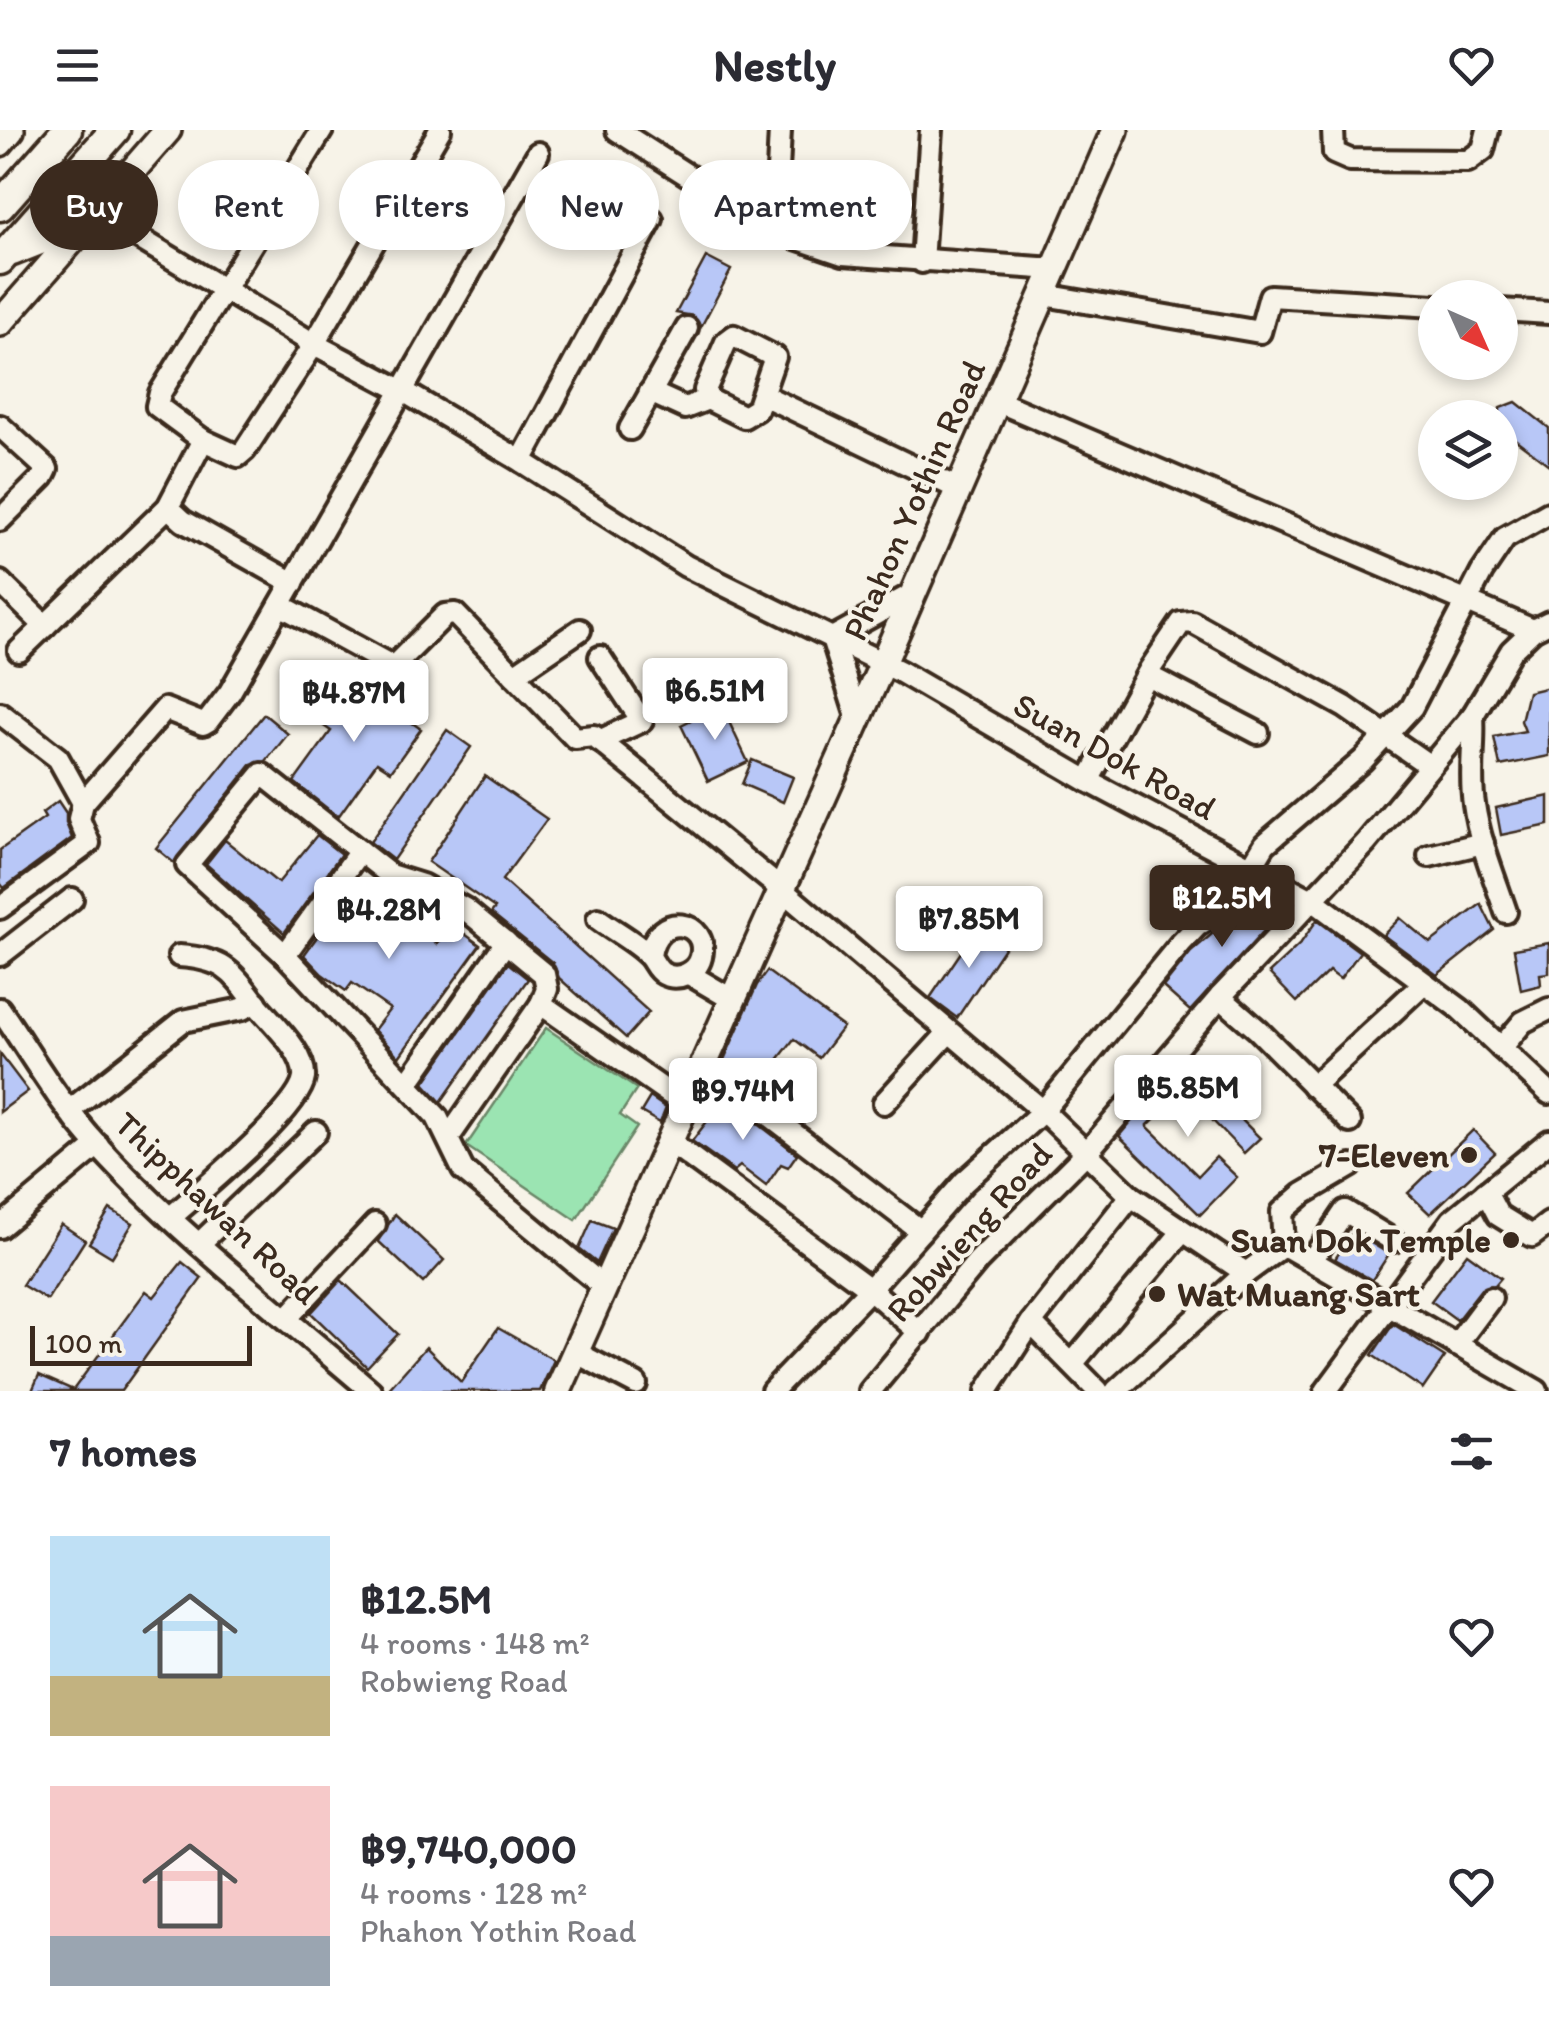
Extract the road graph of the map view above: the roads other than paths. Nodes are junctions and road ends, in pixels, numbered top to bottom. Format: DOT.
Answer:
graph roads {
  1 [pos="11,130"];
  2 [pos="68,130"];
  3 [pos="114,130"];
  4 [pos="168,130"];
  5 [pos="322,130"];
  6 [pos="440,130"];
  7 [pos="616,130"];
  8 [pos="780,130"];
  9 [pos="931,130"];
  10 [pos="1115,130"];
  11 [pos="1333,130"];
  12 [pos="1488,130"];
  13 [pos="0,143"];
  14 [pos="538,152"];
  15 [pos="141,160"];
  16 [pos="779,160"];
  17 [pos="679,170"];
  18 [pos="0,206"];
  19 [pos="30,244"];
  20 [pos="62,250"];
  21 [pos="151,250"];
  22 [pos="635,250"];
  23 [pos="831,250"];
  24 [pos="3,256"];
  25 [pos="922,262"];
  26 [pos="1054,269"];
  27 [pos="226,290"];
  28 [pos="1044,295"];
  29 [pos="1418,305"];
  30 [pos="1518,311"];
  31 [pos="1549,313"];
  32 [pos="0,323"];
  33 [pos="686,328"];
  34 [pos="314,344"];
  35 [pos="403,391"];
  36 [pos="650,392"];
  37 [pos="763,396"];
  38 [pos="708,399"];
  39 [pos="997,402"];
  40 [pos="0,426"];
  41 [pos="630,428"];
  42 [pos="203,440"];
  43 [pos="521,461"];
  44 [pos="959,489"];
  45 [pos="168,507"];
  46 [pos="1549,513"];
  47 [pos="0,520"];
  48 [pos="0,582"];
  49 [pos="292,583"];
  50 [pos="914,593"];
  51 [pos="1468,602"];
  52 [pos="280,605"];
  53 [pos="45,626"];
  54 [pos="1541,626"];
  55 [pos="580,630"];
  56 [pos="832,638"];
  57 [pos="19,652"];
  58 [pos="600,657"];
  59 [pos="883,663"];
  60 [pos="514,674"];
  61 [pos="1147,675"];
  62 [pos="0,713"];
  63 [pos="1474,715"];
  64 [pos="858,720"];
  65 [pos="1258,733"];
  66 [pos="1387,734"];
  67 [pos="599,741"];
  68 [pos="1430,766"];
  69 [pos="1088,781"];
  70 [pos="83,803"];
  71 [pos="1483,843"];
  72 [pos="360,852"];
  73 [pos="1429,856"];
  74 [pos="1249,866"];
  75 [pos="782,890"];
  76 [pos="72,900"];
  77 [pos="1314,901"];
  78 [pos="2,903"];
  79 [pos="1506,912"];
  80 [pos="598,919"];
  81 [pos="506,942"];
  82 [pos="284,955"];
  83 [pos="0,956"];
  84 [pos="179,956"];
  85 [pos="650,956"];
  86 [pos="689,974"];
  87 [pos="1424,983"];
  88 [pos="1220,997"];
  89 [pos="732,1000"];
  90 [pos="256,1002"];
  91 [pos="541,1004"];
  92 [pos="0,1009"];
  93 [pos="1549,1009"];
  94 [pos="948,1033"];
  95 [pos="1501,1048"];
  96 [pos="704,1065"];
  97 [pos="407,1084"];
  98 [pos="1314,1086"];
  99 [pos="1549,1093"];
  100 [pos="884,1103"];
  101 [pos="686,1105"];
  102 [pos="69,1111"];
  103 [pos="1044,1111"];
  104 [pos="1350,1122"];
  105 [pos="316,1132"];
  106 [pos="450,1137"];
  107 [pos="1549,1141"];
  108 [pos="670,1142"];
  109 [pos="98,1146"];
  110 [pos="1088,1152"];
  111 [pos="1351,1166"];
  112 [pos="1486,1192"];
  113 [pos="1131,1196"];
  114 [pos="170,1218"];
  115 [pos="1549,1223"];
  116 [pos="375,1224"];
  117 [pos="0,1227"];
  118 [pos="921,1231"];
  119 [pos="1178,1236"];
  120 [pos="1394,1241"];
  121 [pos="199,1244"];
  122 [pos="1284,1245"];
  123 [pos="1312,1260"];
  124 [pos="1246,1273"];
  125 [pos="604,1287"];
  126 [pos="870,1288"];
  127 [pos="1490,1298"];
  128 [pos="1378,1299"];
  129 [pos="286,1318"];
  130 [pos="1031,1323"];
  131 [pos="920,1333"];
  132 [pos="1456,1345"];
  133 [pos="575,1352"];
  134 [pos="1072,1364"];
  135 [pos="1505,1383"];
  136 [pos="636,1384"];
  137 [pos="1102,1390"];
  138 [pos="371,1391"];
  139 [pos="558,1391"];
  140 [pos="772,1391"];
  141 [pos="870,1391"];
  142 [pos="988,1391"];
  143 [pos="1326,1391"];
  144 [pos="1536,1391"];
  1 -- 13 [label="main road"];
  2 -- 18 [label="highway"];
  3 -- 24 [label="highway"];
  4 -- 15 [label="main road"];
  5 -- 27 [label="street"];
  6 -- 34 [label="street"];
  7 -- 17 [label="street"];
  8 -- 16 [label="street"];
  9 -- 25 [label="street"];
  10 -- 26 [label="main road, Phahon Yothin Road"];
  11 -- 12 [label="street"];
  14 -- 35 [label="street"];
  19 -- 24 [label="highway"];
  20 -- 32 [label="main road"];
  21 -- 27 [label="street, Suan Dok Road"];
  22 -- 43 [label="street"];
  23 -- 25 [label="street"];
  25 -- 26 [label="street"];
  26 -- 28 [label="main road, Phahon Yothin Road"];
  27 -- 34 [label="street, Suan Dok Road"];
  27 -- 42 [label="street"];
  28 -- 29 [label="street"];
  28 -- 39 [label="main road, Phahon Yothin Road"];
  30 -- 31 [label="street"];
  33 -- 36 [label="street"];
  34 -- 35 [label="street, Suan Dok Road"];
  34 -- 42 [label="street"];
  35 -- 43 [label="street, Suan Dok Road"];
  35 -- 49 [label="street"];
  36 -- 38 [label="street"];
  36 -- 41 [label="street"];
  37 -- 38 [label="street"];
  37 -- 38 [label="street"];
  37 -- 44 [label="street"];
  39 -- 44 [label="main road, Phahon Yothin Road"];
  39 -- 51 [label="street"];
  40 -- 47 [label="street"];
  42 -- 45 [label="street"];
  43 -- 56 [label="street, Suan Dok Road"];
  44 -- 50 [label="main road, Phahon Yothin Road"];
  45 -- 49 [label="street"];
  45 -- 53 [label="street"];
  46 -- 51 [label="street"];
  48 -- 53 [label="street"];
  49 -- 52 [label="street"];
  50 -- 56 [label="street"];
  50 -- 59 [label="main road, Phahon Yothin Road"];
  51 -- 54 [label="street"];
  51 -- 66 [label="street"];
  52 -- 60 [label="street"];
  52 -- 70 [label="street"];
  53 -- 57 [label="street"];
  54 -- 63 [label="street, Robwieng Road"];
  55 -- 60 [label="street"];
  56 -- 59 [label="street, Suan Dok Road"];
  56 -- 64 [label="street"];
  58 -- 67 [label="street"];
  59 -- 64 [label="main road, Phahon Yothin Road"];
  59 -- 69 [label="street, Suan Dok Road"];
  60 -- 67 [label="street"];
  61 -- 65 [label="street"];
  61 -- 66 [label="street"];
  61 -- 69 [label="street"];
  62 -- 70 [label="street"];
  63 -- 68 [label="street, Robwieng Road"];
  63 -- 71 [label="street"];
  64 -- 75 [label="main road, Phahon Yothin Road"];
  66 -- 68 [label="street"];
  66 -- 74 [label="street"];
  67 -- 75 [label="street"];
  68 -- 77 [label="street, Robwieng Road"];
  69 -- 74 [label="street, Suan Dok Road"];
  70 -- 78 [label="street"];
  71 -- 73 [label="street"];
  71 -- 79 [label="street"];
  72 -- 81 [label="street"];
  72 -- 82 [label="street"];
  72 -- 82 [label="street"];
  74 -- 77 [label="street, Suan Dok Road"];
  74 -- 103 [label="street"];
  75 -- 89 [label="main road, Phahon Yothin Road"];
  75 -- 94 [label="street"];
  76 -- 83 [label="street"];
  77 -- 87 [label="street, Suan Dok Road"];
  77 -- 88 [label="street, Robwieng Road"];
  80 -- 85 [label="street"];
  81 -- 91 [label="street"];
  81 -- 97 [label="street"];
  82 -- 97 [label="street"];
  84 -- 90 [label="street"];
  85 -- 86 [label="street"];
  85 -- 86 [label="street"];
  86 -- 89 [label="street"];
  87 -- 95 [label="street, Suan Dok Road"];
  87 -- 98 [label="street"];
  88 -- 98 [label="street"];
  88 -- 110 [label="street, Robwieng Road"];
  89 -- 96 [label="main road, Phahon Yothin Road"];
  90 -- 102 [label="street"];
  90 -- 114 [label="street"];
  91 -- 101 [label="street"];
  91 -- 106 [label="street"];
  92 -- 102 [label="street, Thipphawan Road"];
  93 -- 95 [label="street"];
  94 -- 100 [label="street"];
  94 -- 103 [label="street"];
  95 -- 99 [label="street, Suan Dok Road"];
  96 -- 101 [label="main road, Phahon Yothin Road"];
  96 -- 118 [label="street"];
  97 -- 106 [label="street"];
  98 -- 104 [label="street"];
  101 -- 108 [label="main road, Phahon Yothin Road"];
  102 -- 109 [label="street, Thipphawan Road"];
  103 -- 110 [label="street"];
  103 -- 118 [label="street"];
  105 -- 121 [label="street"];
  106 -- 125 [label="street"];
  107 -- 112 [label="street"];
  108 -- 125 [label="main road, Phahon Yothin Road"];
  108 -- 126 [label="street"];
  109 -- 114 [label="street, Thipphawan Road"];
  109 -- 117 [label="street"];
  110 -- 113 [label="street"];
  110 -- 131 [label="street, Robwieng Road"];
  111 -- 122 [label="street"];
  112 -- 115 [label="street"];
  112 -- 128 [label="street"];
  113 -- 124 [label="street"];
  113 -- 130 [label="street"];
  114 -- 121 [label="street, Thipphawan Road"];
  116 -- 129 [label="street"];
  118 -- 126 [label="street"];
  119 -- 134 [label="street"];
  120 -- 123 [label="street"];
  121 -- 129 [label="street, Thipphawan Road"];
  122 -- 123 [label="street"];
  122 -- 124 [label="street"];
  123 -- 128 [label="street"];
  124 -- 137 [label="street"];
  125 -- 133 [label="main road, Phahon Yothin Road"];
  126 -- 131 [label="street"];
  126 -- 140 [label="street"];
  127 -- 132 [label="street"];
  128 -- 132 [label="street"];
  128 -- 143 [label="street"];
  129 -- 138 [label="street, Thipphawan Road"];
  130 -- 134 [label="street"];
  130 -- 142 [label="street"];
  131 -- 141 [label="street, Robwieng Road"];
  132 -- 135 [label="street"];
  133 -- 136 [label="street"];
  133 -- 139 [label="main road, Phahon Yothin Road"];
  134 -- 137 [label="street"];
  135 -- 144 [label="street"];
}
